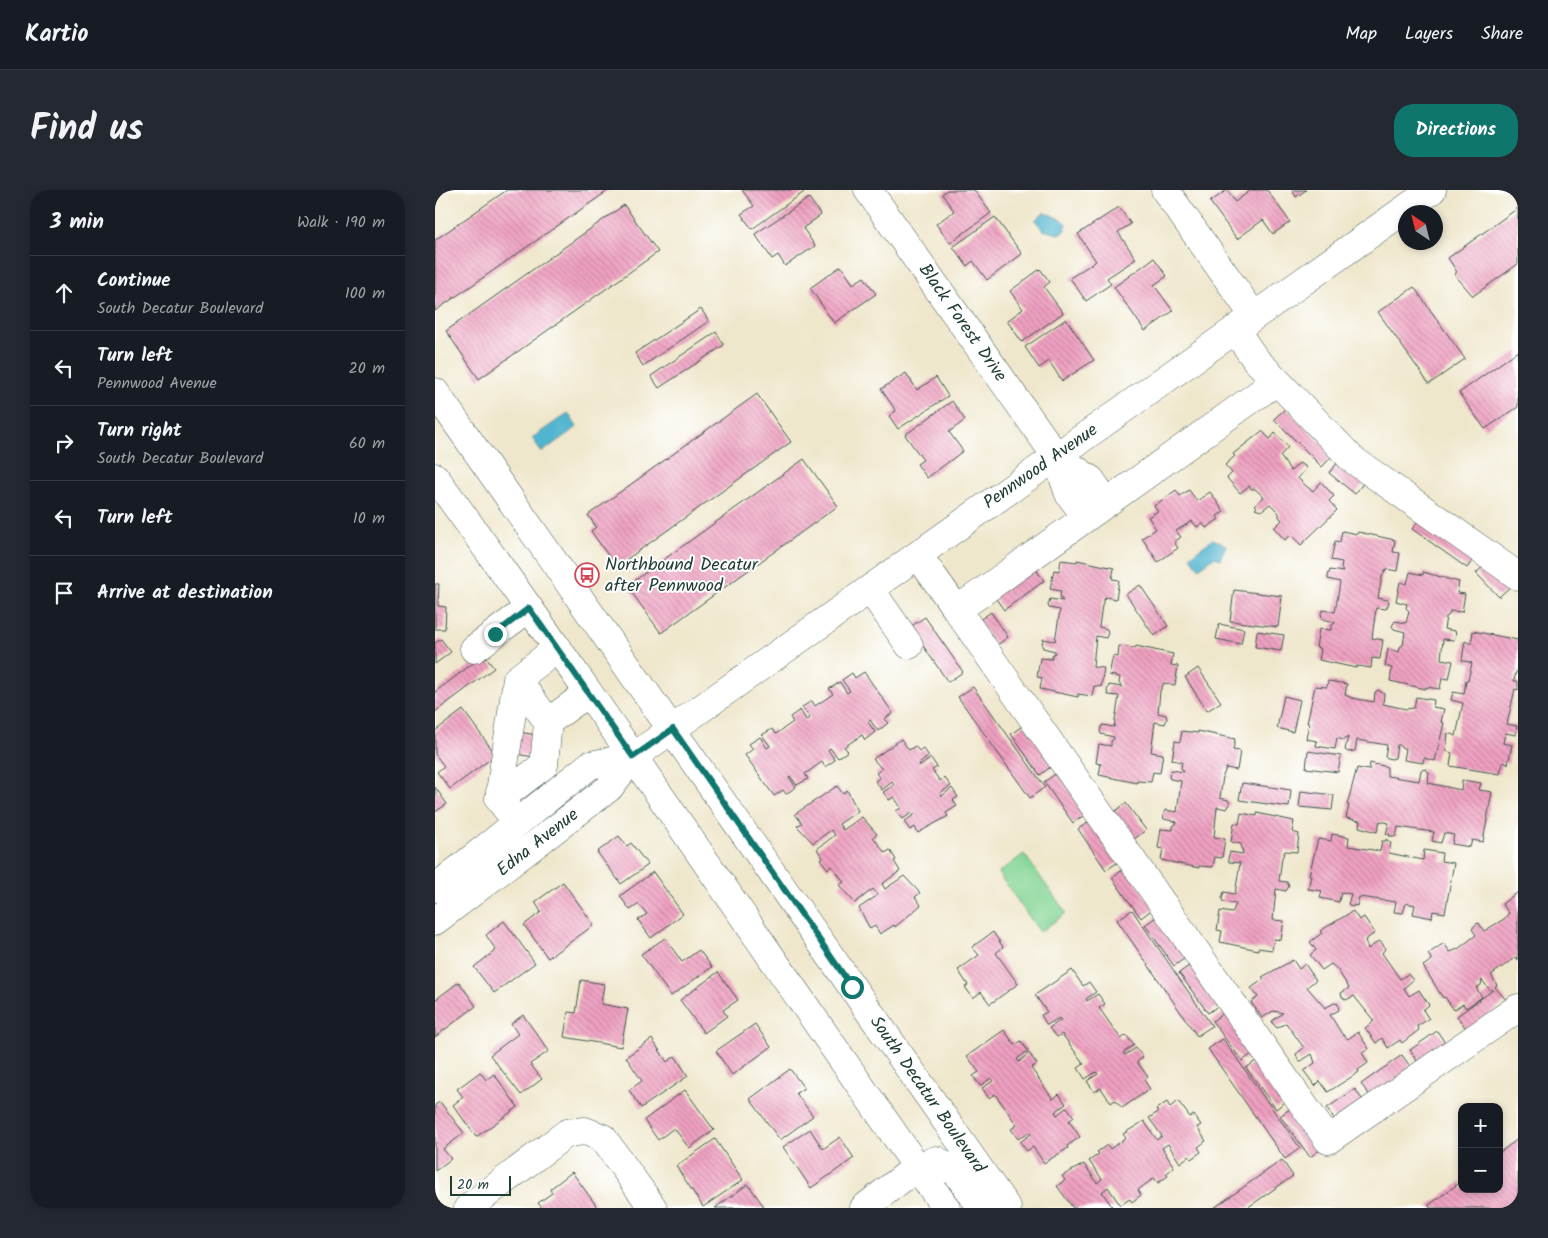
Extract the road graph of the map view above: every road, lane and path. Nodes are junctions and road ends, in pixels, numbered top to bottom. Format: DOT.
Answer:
graph roads {
  1 [pos="868,190"];
  2 [pos="1165,190"];
  3 [pos="1432,190"];
  4 [pos="1245,323"];
  5 [pos="1277,381"];
  6 [pos="440,404"];
  7 [pos="1056,456"];
  8 [pos="435,477"];
  9 [pos="1097,510"];
  10 [pos="918,555"];
  11 [pos="1518,576"];
  12 [pos="870,589"];
  13 [pos="529,608"];
  14 [pos="957,610"];
  15 [pos="909,645"];
  16 [pos="558,648"];
  17 [pos="475,649"];
  18 [pos="517,678"];
  19 [pos="589,693"];
  20 [pos="548,722"];
  21 [pos="652,743"];
  22 [pos="544,765"];
  23 [pos="561,788"];
  24 [pos="499,799"];
  25 [pos="517,822"];
  26 [pos="435,888"];
  27 [pos="435,921"];
  28 [pos="1518,1008"];
  29 [pos="917,1167"];
  30 [pos="468,1208"];
  31 [pos="653,1208"];
  32 [pos="864,1208"];
  33 [pos="946,1208"];
  34 [pos="982,1208"];
  35 [pos="1007,1208"];
  1 -- 7 [label="street, Black Forest Drive"];
  2 -- 4 [label="street"];
  3 -- 4 [label="street, Pennwood Avenue"];
  4 -- 5 [label="street"];
  4 -- 7 [label="street, Pennwood Avenue"];
  5 -- 9 [label="street"];
  5 -- 11 [label="street"];
  6 -- 21 [label="street, South Decatur Boulevard"];
  7 -- 9 [label="street"];
  7 -- 10 [label="street, Pennwood Avenue"];
  8 -- 13 [label="street, South Decatur Boulevard"];
  9 -- 14 [label="street"];
  10 -- 12 [label="street, Pennwood Avenue"];
  10 -- 14 [label="street"];
  12 -- 15 [label="street"];
  12 -- 21 [label="street, Pennwood Avenue"];
  13 -- 16 [label="street, South Decatur Boulevard"];
  13 -- 17 [label="street"];
  14 -- 28 [label="street"];
  16 -- 18 [label="street"];
  16 -- 19 [label="street, South Decatur Boulevard"];
  18 -- 20 [label="street"];
  18 -- 24 [label="street"];
  19 -- 20 [label="street"];
  19 -- 21 [label="street, South Decatur Boulevard"];
  20 -- 22 [label="street"];
  21 -- 23 [label="street, Edna Avenue"];
  21 -- 27 [label="street, Edna Avenue"];
  21 -- 29 [label="street, South Decatur Boulevard"];
  21 -- 35 [label="street, South Decatur Boulevard"];
  22 -- 23 [label="street"];
  22 -- 24 [label="street"];
  23 -- 25 [label="street, Edna Avenue"];
  24 -- 25 [label="street"];
  25 -- 26 [label="street, Edna Avenue"];
  29 -- 32 [label="street"];
  29 -- 33 [label="street, South Decatur Boulevard"];
  29 -- 34 [label="street"];
  30 -- 31 [label="street"];
}
